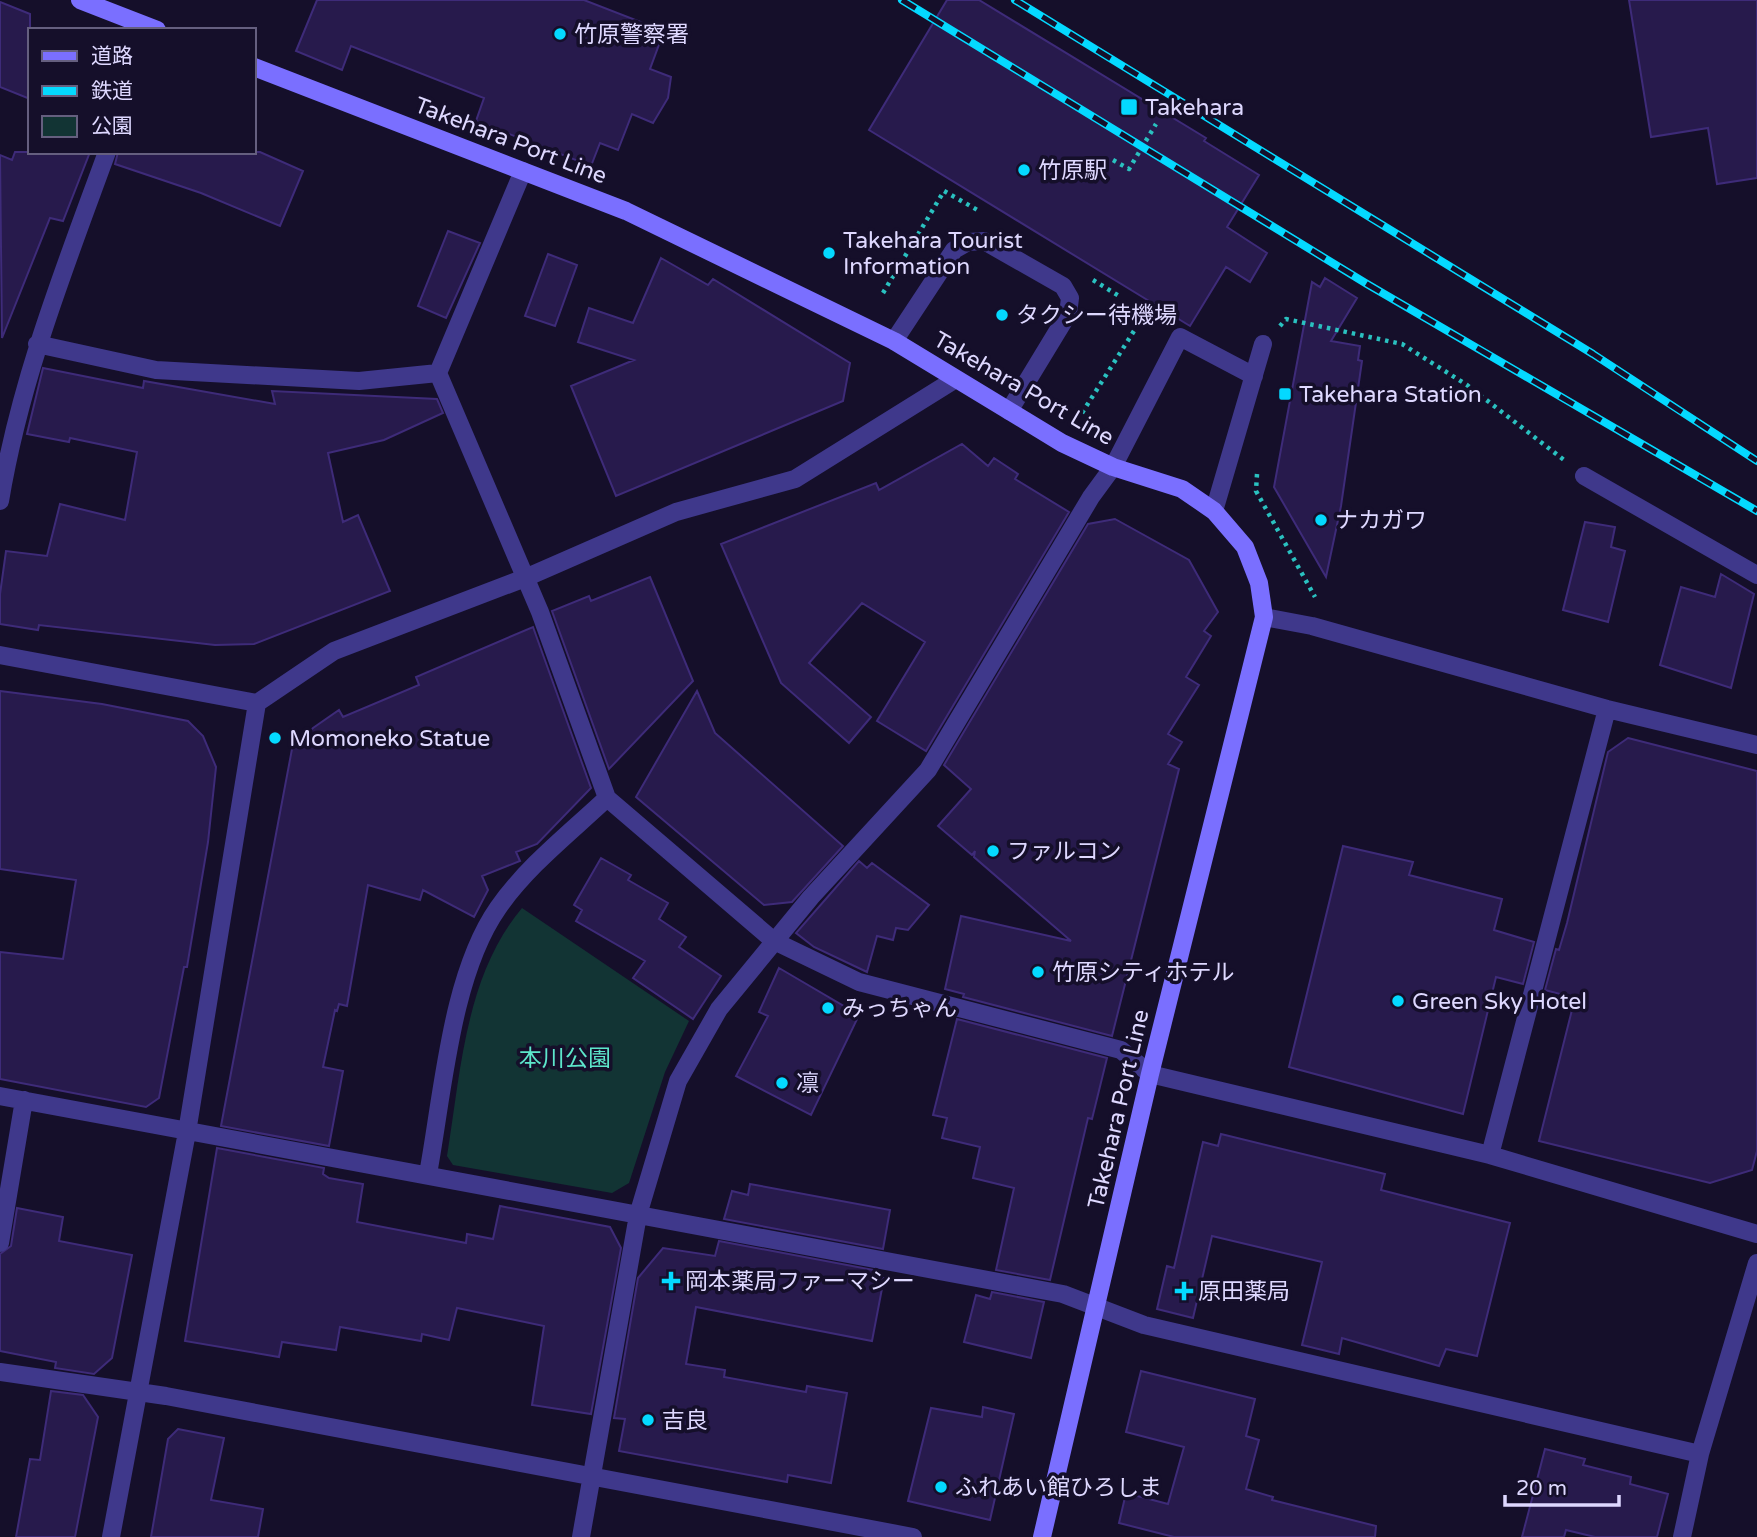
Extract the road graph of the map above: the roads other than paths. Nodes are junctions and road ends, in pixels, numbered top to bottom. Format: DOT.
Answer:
graph roads {
  1 [pos="80,0"];
  2 [pos="151,28"];
  3 [pos="256,68"];
  4 [pos="106,154"];
  5 [pos="523,172"];
  6 [pos="894,341"];
  7 [pos="37,344"];
  8 [pos="1263,344"];
  9 [pos="438,373"];
  10 [pos="1254,376"];
  11 [pos="954,380"];
  12 [pos="1009,411"];
  13 [pos="1113,467"];
  14 [pos="1584,476"];
  15 [pos="0,502"];
  16 [pos="1214,511"];
  17 [pos="1757,575"];
  18 [pos="525,578"];
  19 [pos="1264,617"];
  20 [pos="0,655"];
  21 [pos="257,703"];
  22 [pos="1606,709"];
  23 [pos="1757,745"];
  24 [pos="607,798"];
  25 [pos="774,941"];
  26 [pos="1150,1074"];
  27 [pos="0,1096"];
  28 [pos="24,1100"];
  29 [pos="187,1132"];
  30 [pos="1490,1155"];
  31 [pos="428,1174"];
  32 [pos="638,1215"];
  33 [pos="1757,1234"];
  34 [pos="0,1244"];
  35 [pos="1757,1263"];
  36 [pos="1096,1309"];
  37 [pos="0,1373"];
  38 [pos="138,1395"];
  39 [pos="1700,1454"];
  40 [pos="593,1479"];
  41 [pos="111,1537"];
  42 [pos="581,1537"];
  43 [pos="913,1537"];
  44 [pos="1042,1537"];
  45 [pos="1682,1537"];
  1 -- 2 [label="main road"];
  3 -- 5 [label="main road, Takehara Port Line"];
  4 -- 7 [label="street"];
  5 -- 6 [label="main road, Takehara Port Line"];
  5 -- 9 [label="street"];
  6 -- 11 [label="main road, Takehara Port Line"];
  6 -- 12 [label="street"];
  7 -- 9 [label="street"];
  7 -- 15 [label="street"];
  8 -- 10 [label="street"];
  9 -- 18 [label="street"];
  10 -- 13 [label="street"];
  10 -- 16 [label="street"];
  11 -- 12 [label="main road, Takehara Port Line"];
  11 -- 18 [label="street"];
  12 -- 13 [label="main road, Takehara Port Line"];
  13 -- 16 [label="main road, Takehara Port Line"];
  13 -- 25 [label="street"];
  14 -- 17 [label="street"];
  16 -- 19 [label="main road, Takehara Port Line"];
  18 -- 21 [label="street"];
  18 -- 24 [label="street"];
  19 -- 22 [label="street"];
  19 -- 26 [label="main road, Takehara Port Line"];
  20 -- 21 [label="street"];
  21 -- 29 [label="street"];
  22 -- 23 [label="street"];
  22 -- 30 [label="street"];
  24 -- 25 [label="street"];
  24 -- 31 [label="street"];
  25 -- 26 [label="street"];
  25 -- 32 [label="street"];
  26 -- 30 [label="street"];
  26 -- 36 [label="main road, Takehara Port Line"];
  27 -- 28 [label="street"];
  28 -- 29 [label="street"];
  28 -- 34 [label="street"];
  29 -- 31 [label="street"];
  29 -- 38 [label="street"];
  30 -- 33 [label="street"];
  31 -- 32 [label="street"];
  32 -- 36 [label="street"];
  32 -- 40 [label="street"];
  35 -- 39 [label="street"];
  36 -- 39 [label="street"];
  36 -- 44 [label="main road, Takehara Port Line"];
  37 -- 38 [label="street"];
  38 -- 40 [label="street"];
  38 -- 41 [label="street"];
  39 -- 45 [label="street"];
  40 -- 42 [label="street"];
  40 -- 43 [label="street"];
}
